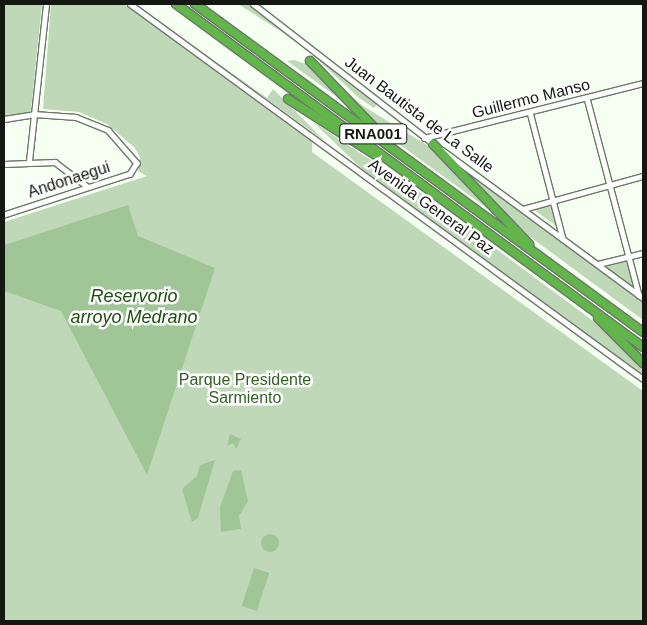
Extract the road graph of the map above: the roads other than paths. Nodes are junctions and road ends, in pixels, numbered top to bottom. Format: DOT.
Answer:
graph roads {
  1 [pos="46,4"];
  2 [pos="130,4"];
  3 [pos="176,4"];
  4 [pos="195,4"];
  5 [pos="253,4"];
  6 [pos="310,61"];
  7 [pos="643,83"];
  8 [pos="288,98"];
  9 [pos="588,98"];
  10 [pos="530,112"];
  11 [pos="34,114"];
  12 [pos="4,119"];
  13 [pos="424,138"];
  14 [pos="433,144"];
  15 [pos="397,152"];
  16 [pos="29,161"];
  17 [pos="4,164"];
  18 [pos="394,164"];
  19 [pos="643,176"];
  20 [pos="610,185"];
  21 [pos="88,187"];
  22 [pos="553,200"];
  23 [pos="523,209"];
  24 [pos="4,215"];
  25 [pos="563,239"];
  26 [pos="643,253"];
  27 [pos="629,256"];
  28 [pos="550,264"];
  29 [pos="598,264"];
  30 [pos="641,296"];
  31 [pos="588,307"];
  32 [pos="643,332"];
  33 [pos="643,347"];
  34 [pos="643,363"];
  35 [pos="643,379"];
  1 -- 11 [label="street"];
  2 -- 35 [label="street, Avenida General Paz"];
  3 -- 18 [label="highway, Avenida General Paz / RNA001"];
  4 -- 15 [label="highway, Avenida General Paz / RNA001"];
  5 -- 13 [label="street, Juan Bautista de La Salle"];
  6 -- 15 [label="highway"];
  7 -- 9 [label="street, Guillermo Manso"];
  8 -- 18 [label="highway"];
  9 -- 10 [label="street, Guillermo Manso"];
  9 -- 20 [label="street"];
  10 -- 13 [label="street, Guillermo Manso"];
  10 -- 22 [label="street"];
  11 -- 12 [label="street"];
  11 -- 16 [label="street"];
  11 -- 21 [label="street, Andonaegui"];
  13 -- 14 [label="street, Juan Bautista de La Salle"];
  14 -- 23 [label="street, Juan Bautista de La Salle"];
  14 -- 28 [label="highway"];
  15 -- 28 [label="highway, Avenida General Paz / RNA001"];
  16 -- 17 [label="street"];
  16 -- 21 [label="street"];
  18 -- 31 [label="highway, Avenida General Paz / RNA001"];
  19 -- 20 [label="street"];
  20 -- 22 [label="street"];
  20 -- 27 [label="street"];
  21 -- 24 [label="street, Andonaegui"];
  22 -- 23 [label="street"];
  22 -- 25 [label="street"];
  23 -- 25 [label="street, Juan Bautista de La Salle"];
  25 -- 29 [label="street, Juan Bautista de La Salle"];
  26 -- 27 [label="street"];
  27 -- 29 [label="street"];
  27 -- 30 [label="street"];
  28 -- 32 [label="highway, Avenida General Paz / RNA001"];
  29 -- 30 [label="street, Juan Bautista de La Salle"];
  31 -- 33 [label="highway, Avenida General Paz / RNA001"];
  31 -- 34 [label="highway"];
}
